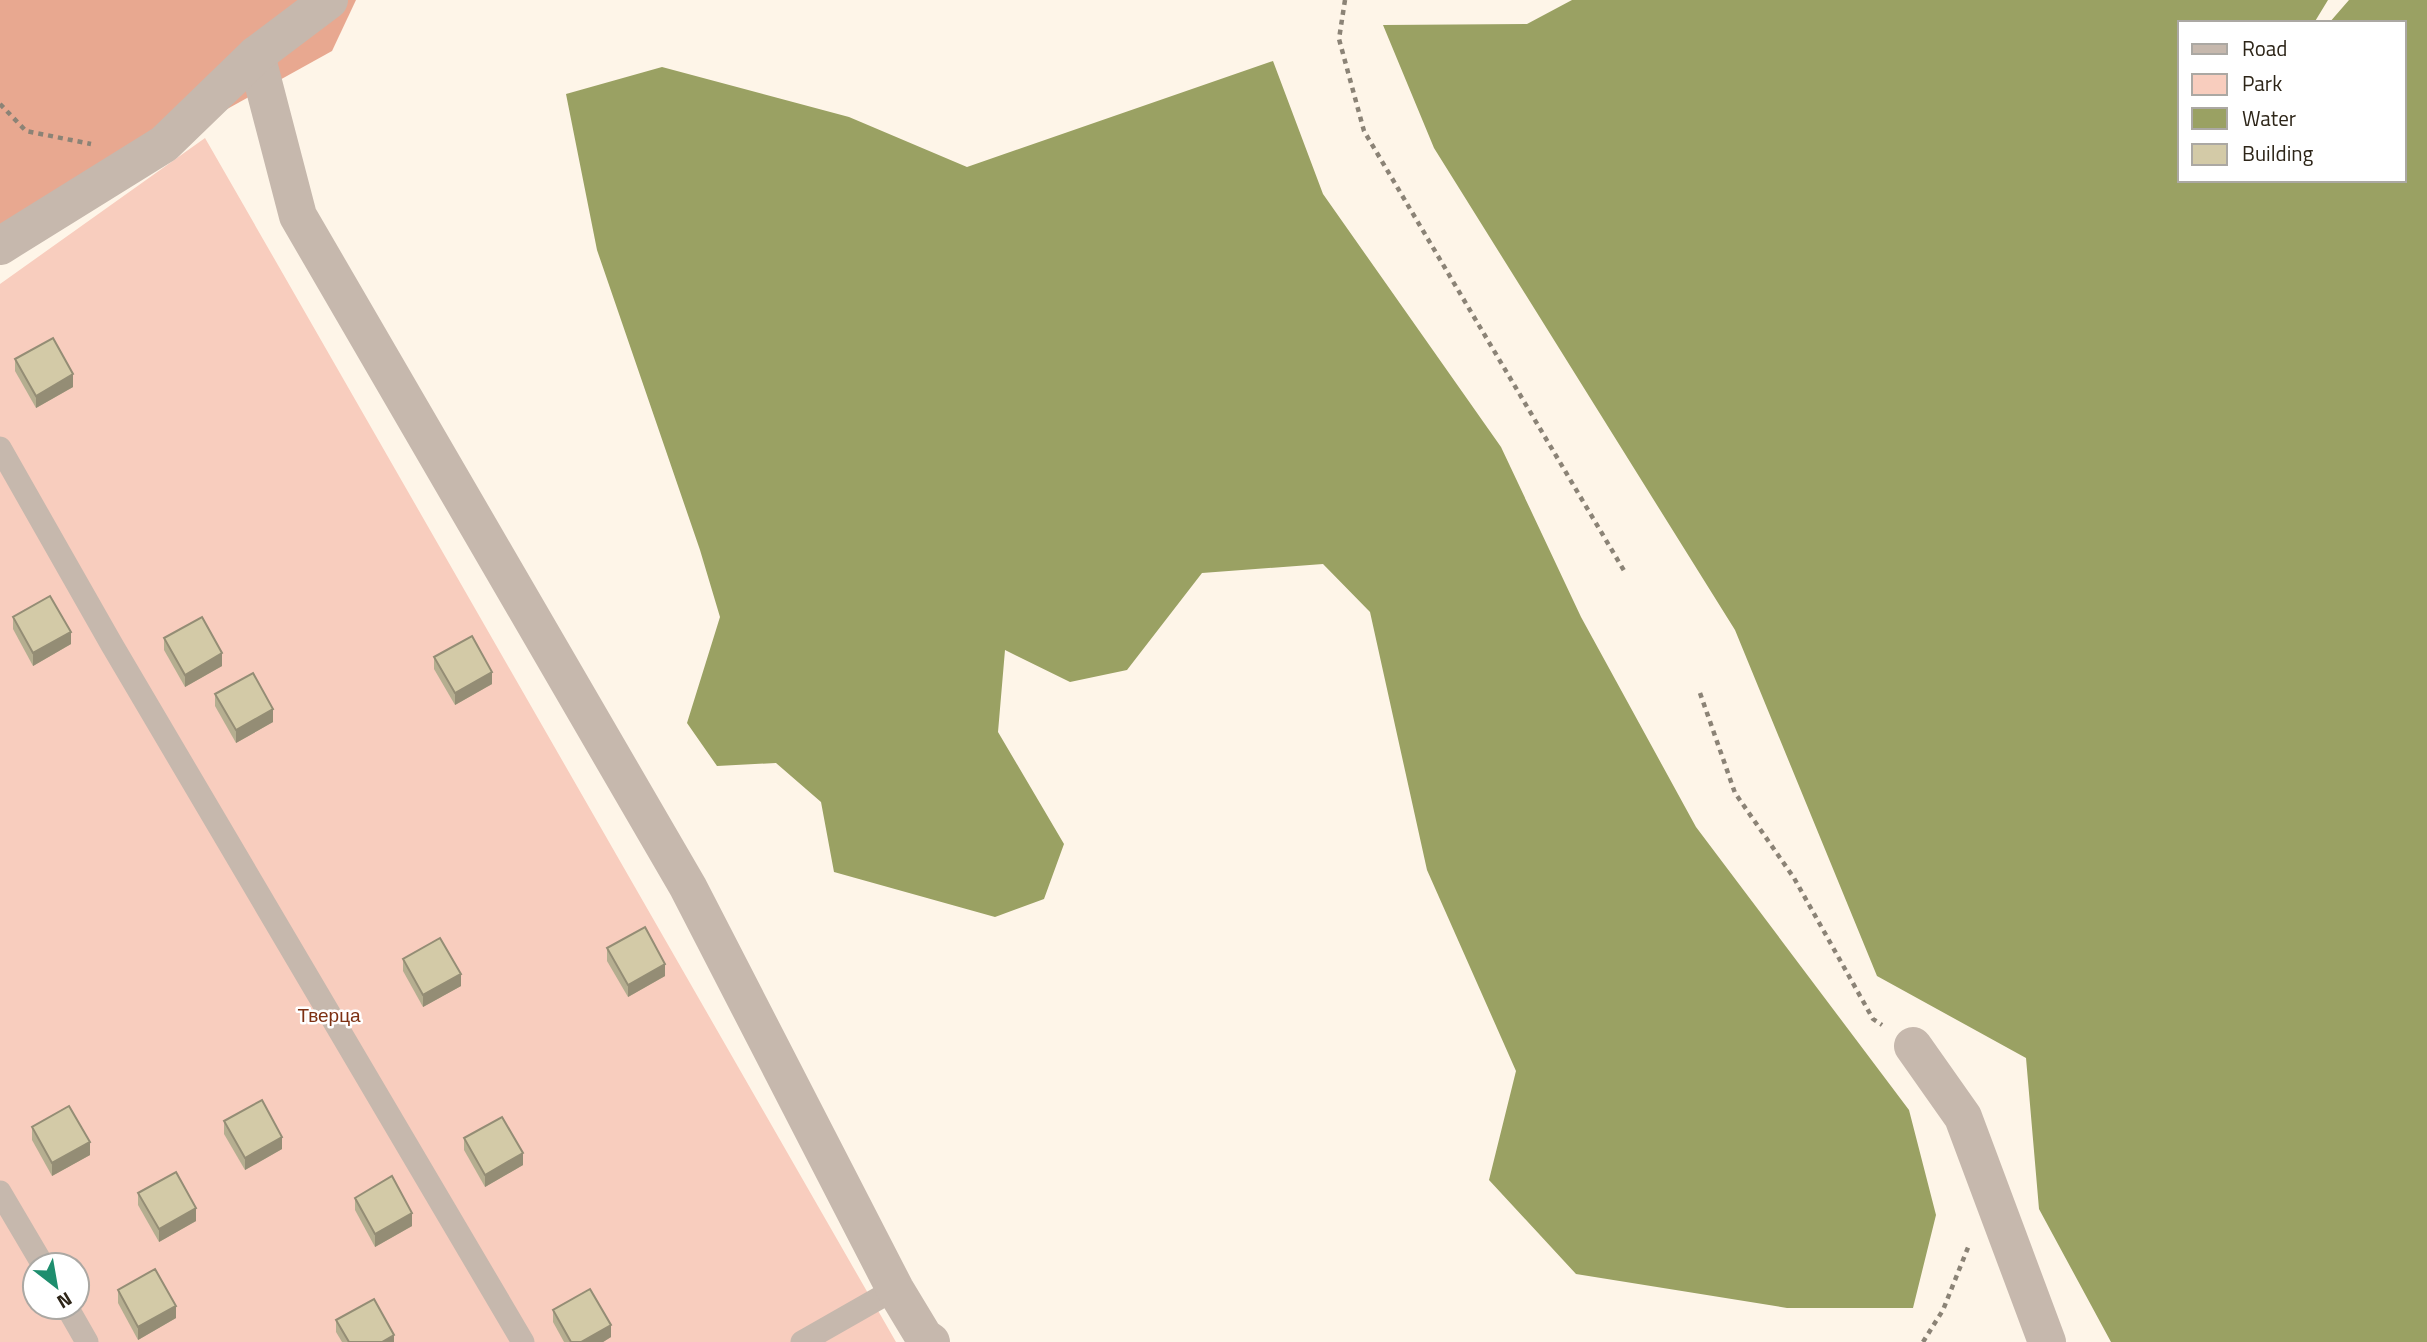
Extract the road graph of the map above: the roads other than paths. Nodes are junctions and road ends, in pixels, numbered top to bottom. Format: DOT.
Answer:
graph roads {
  1 [pos="329,0"];
  2 [pos="256,55"];
  3 [pos="0,246"];
  4 [pos="0,449"];
  5 [pos="1913,1046"];
  6 [pos="0,1192"];
  7 [pos="35,1251"];
  8 [pos="895,1289"];
  9 [pos="75,1321"];
  10 [pos="88,1342"];
  11 [pos="523,1342"];
  12 [pos="802,1342"];
  13 [pos="931,1342"];
  14 [pos="2047,1342"];
  1 -- 2 [label="street"];
  2 -- 3 [label="street"];
  2 -- 8 [label="street"];
  4 -- 11 [label="lane"];
  5 -- 14 [label="street"];
  6 -- 7 [label="lane"];
  8 -- 12 [label="lane"];
  8 -- 13 [label="street"];
  9 -- 10 [label="lane"];
}
